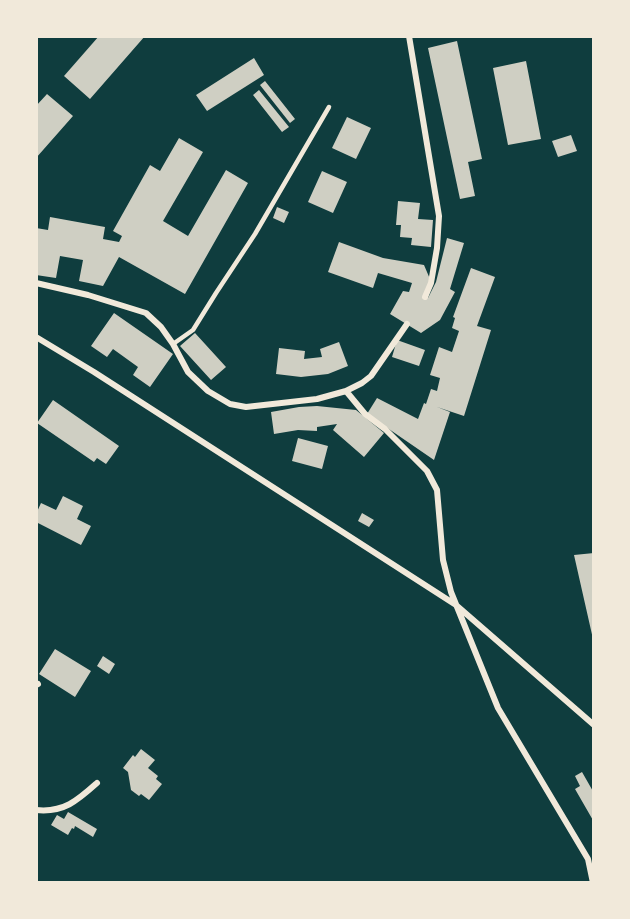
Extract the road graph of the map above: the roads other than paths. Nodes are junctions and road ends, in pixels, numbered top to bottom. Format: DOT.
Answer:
graph roads {
  1 [pos="409,36"];
  2 [pos="329,107"];
  3 [pos="36,283"];
  4 [pos="425,297"];
  5 [pos="406,324"];
  6 [pos="36,337"];
  7 [pos="173,344"];
  8 [pos="346,391"];
  9 [pos="456,605"];
  10 [pos="594,725"];
  11 [pos="97,783"];
  12 [pos="36,810"];
  13 [pos="593,883"];
  1 -- 4 [label="street"];
  2 -- 7 [label="lane"];
  3 -- 7 [label="street"];
  5 -- 8 [label="street"];
  6 -- 9 [label="street"];
  7 -- 8 [label="street"];
  8 -- 9 [label="street"];
  9 -- 10 [label="street"];
  9 -- 13 [label="street"];
  11 -- 12 [label="street"];
}
